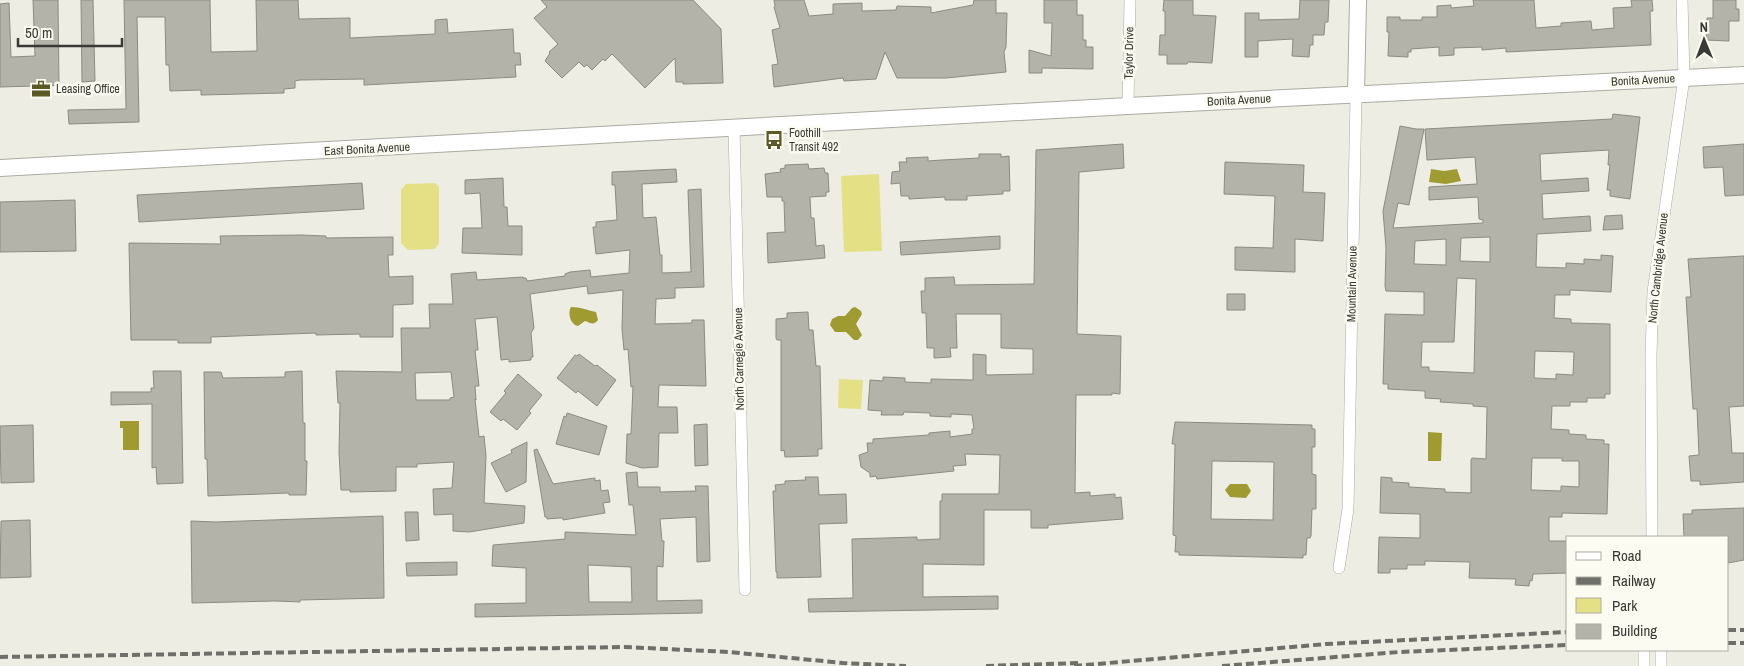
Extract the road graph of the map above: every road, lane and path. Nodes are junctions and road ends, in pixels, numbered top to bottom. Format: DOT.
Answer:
graph roads {
  1 [pos="1130,0"];
  2 [pos="1358,0"];
  3 [pos="1682,0"];
  4 [pos="1744,76"];
  5 [pos="1684,78"];
  6 [pos="1356,95"];
  7 [pos="1128,106"];
  8 [pos="734,128"];
  9 [pos="0,168"];
  10 [pos="1652,536"];
  11 [pos="1339,568"];
  12 [pos="745,590"];
  13 [pos="1644,651"];
  14 [pos="1661,651"];
  15 [pos="1644,666"];
  16 [pos="1661,666"];
  1 -- 7 [label="street, Taylor Drive"];
  2 -- 6 [label="main road, Mountain Avenue"];
  3 -- 5 [label="street, North Cambridge Avenue"];
  4 -- 5 [label="main road, Bonita Avenue"];
  5 -- 6 [label="main road, Bonita Avenue"];
  5 -- 10 [label="street, North Cambridge Avenue"];
  6 -- 7 [label="main road, Bonita Avenue"];
  6 -- 11 [label="street, Mountain Avenue"];
  7 -- 8 [label="main road, Bonita Avenue"];
  8 -- 9 [label="main road, East Bonita Avenue"];
  8 -- 12 [label="street, North Carnegie Avenue"];
  13 -- 15 [label="street"];
  14 -- 16 [label="street"];
}
